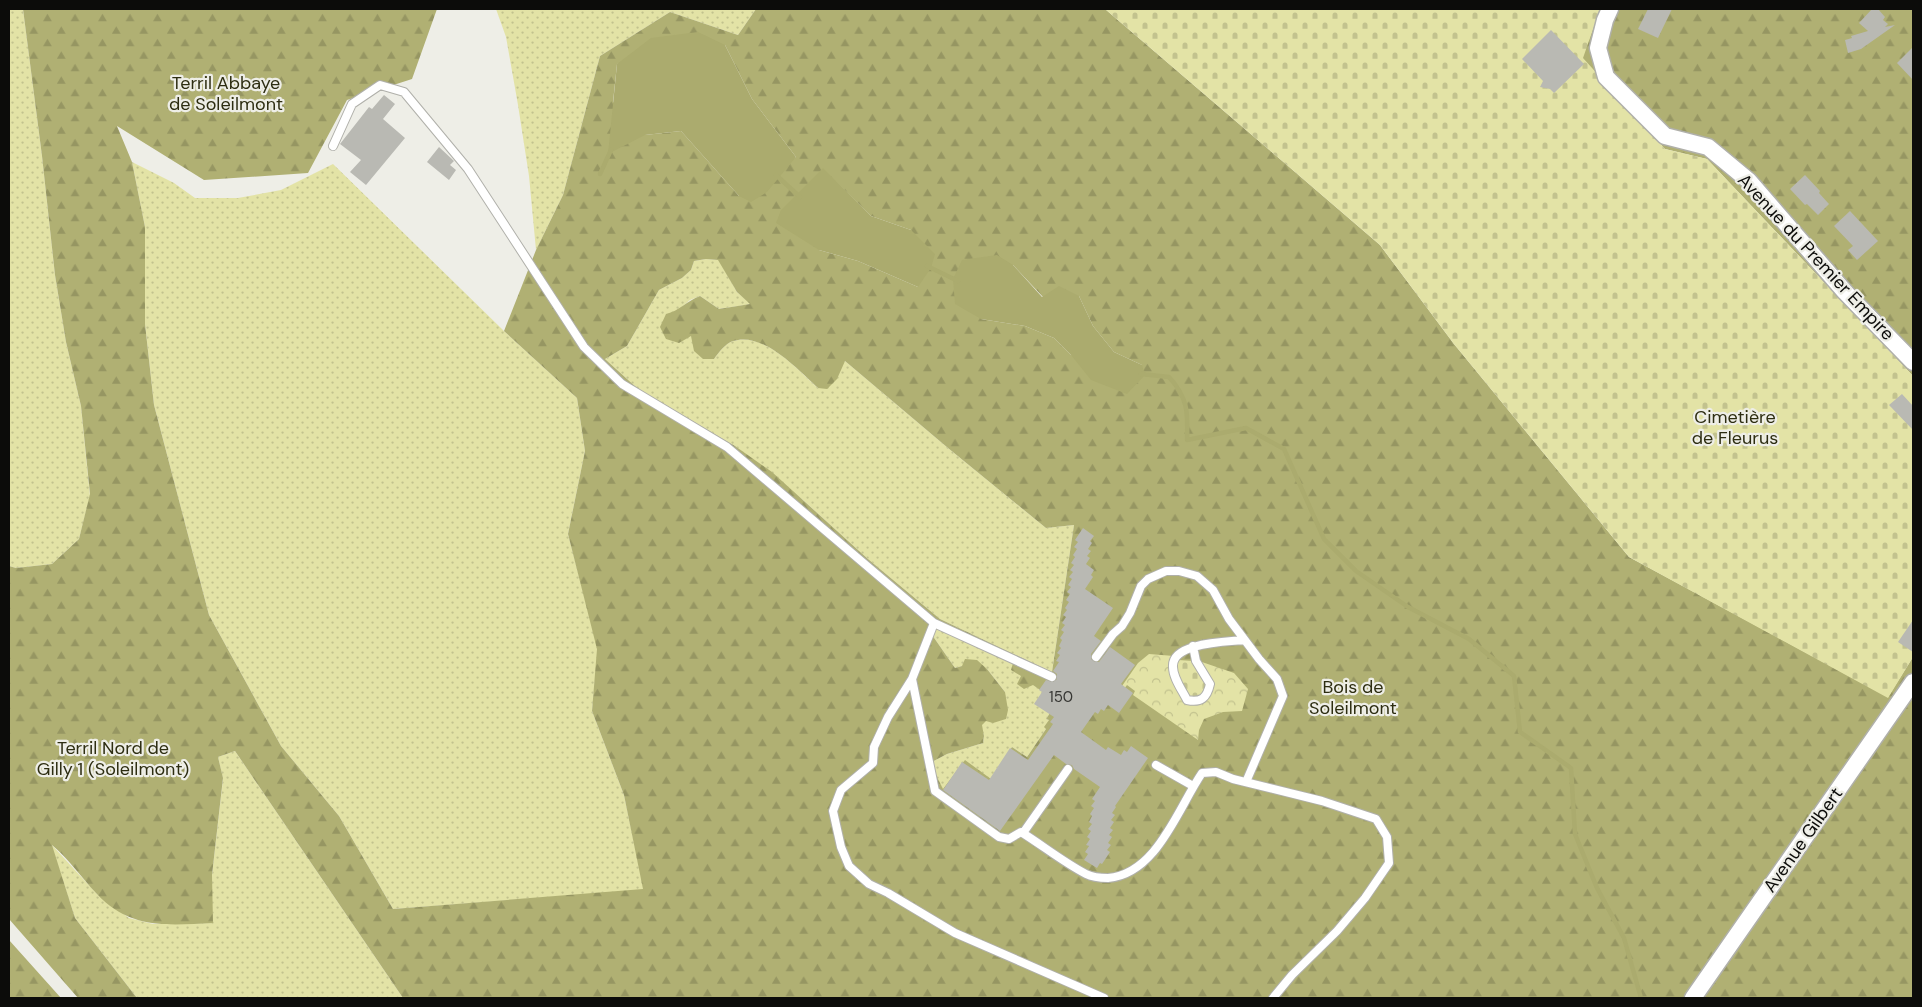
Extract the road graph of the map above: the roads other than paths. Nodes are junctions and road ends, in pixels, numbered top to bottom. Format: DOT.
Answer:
graph roads {
  1 [pos="1610,9"];
  2 [pos="333,146"];
  3 [pos="1913,362"];
  4 [pos="934,623"];
  5 [pos="1244,640"];
  6 [pos="1193,646"];
  7 [pos="1096,657"];
  8 [pos="1052,677"];
  9 [pos="912,679"];
  10 [pos="1913,682"];
  11 [pos="1156,765"];
  12 [pos="1068,769"];
  13 [pos="1246,782"];
  14 [pos="1193,786"];
  15 [pos="1023,833"];
  16 [pos="1104,998"];
  17 [pos="1272,998"];
  18 [pos="1693,998"];
  1 -- 3 [label="street, Avenue du Premier Empire"];
  2 -- 4 [label="lane"];
  4 -- 8 [label="lane"];
  4 -- 9 [label="lane"];
  5 -- 6 [label="lane"];
  5 -- 7 [label="lane"];
  5 -- 13 [label="lane"];
  6 -- 6 [label="lane"];
  9 -- 15 [label="lane"];
  9 -- 16 [label="lane"];
  10 -- 18 [label="street, Avenue Gilbert"];
  11 -- 14 [label="lane"];
  12 -- 15 [label="lane"];
  13 -- 14 [label="lane"];
  13 -- 17 [label="lane"];
  14 -- 15 [label="lane"];
}
